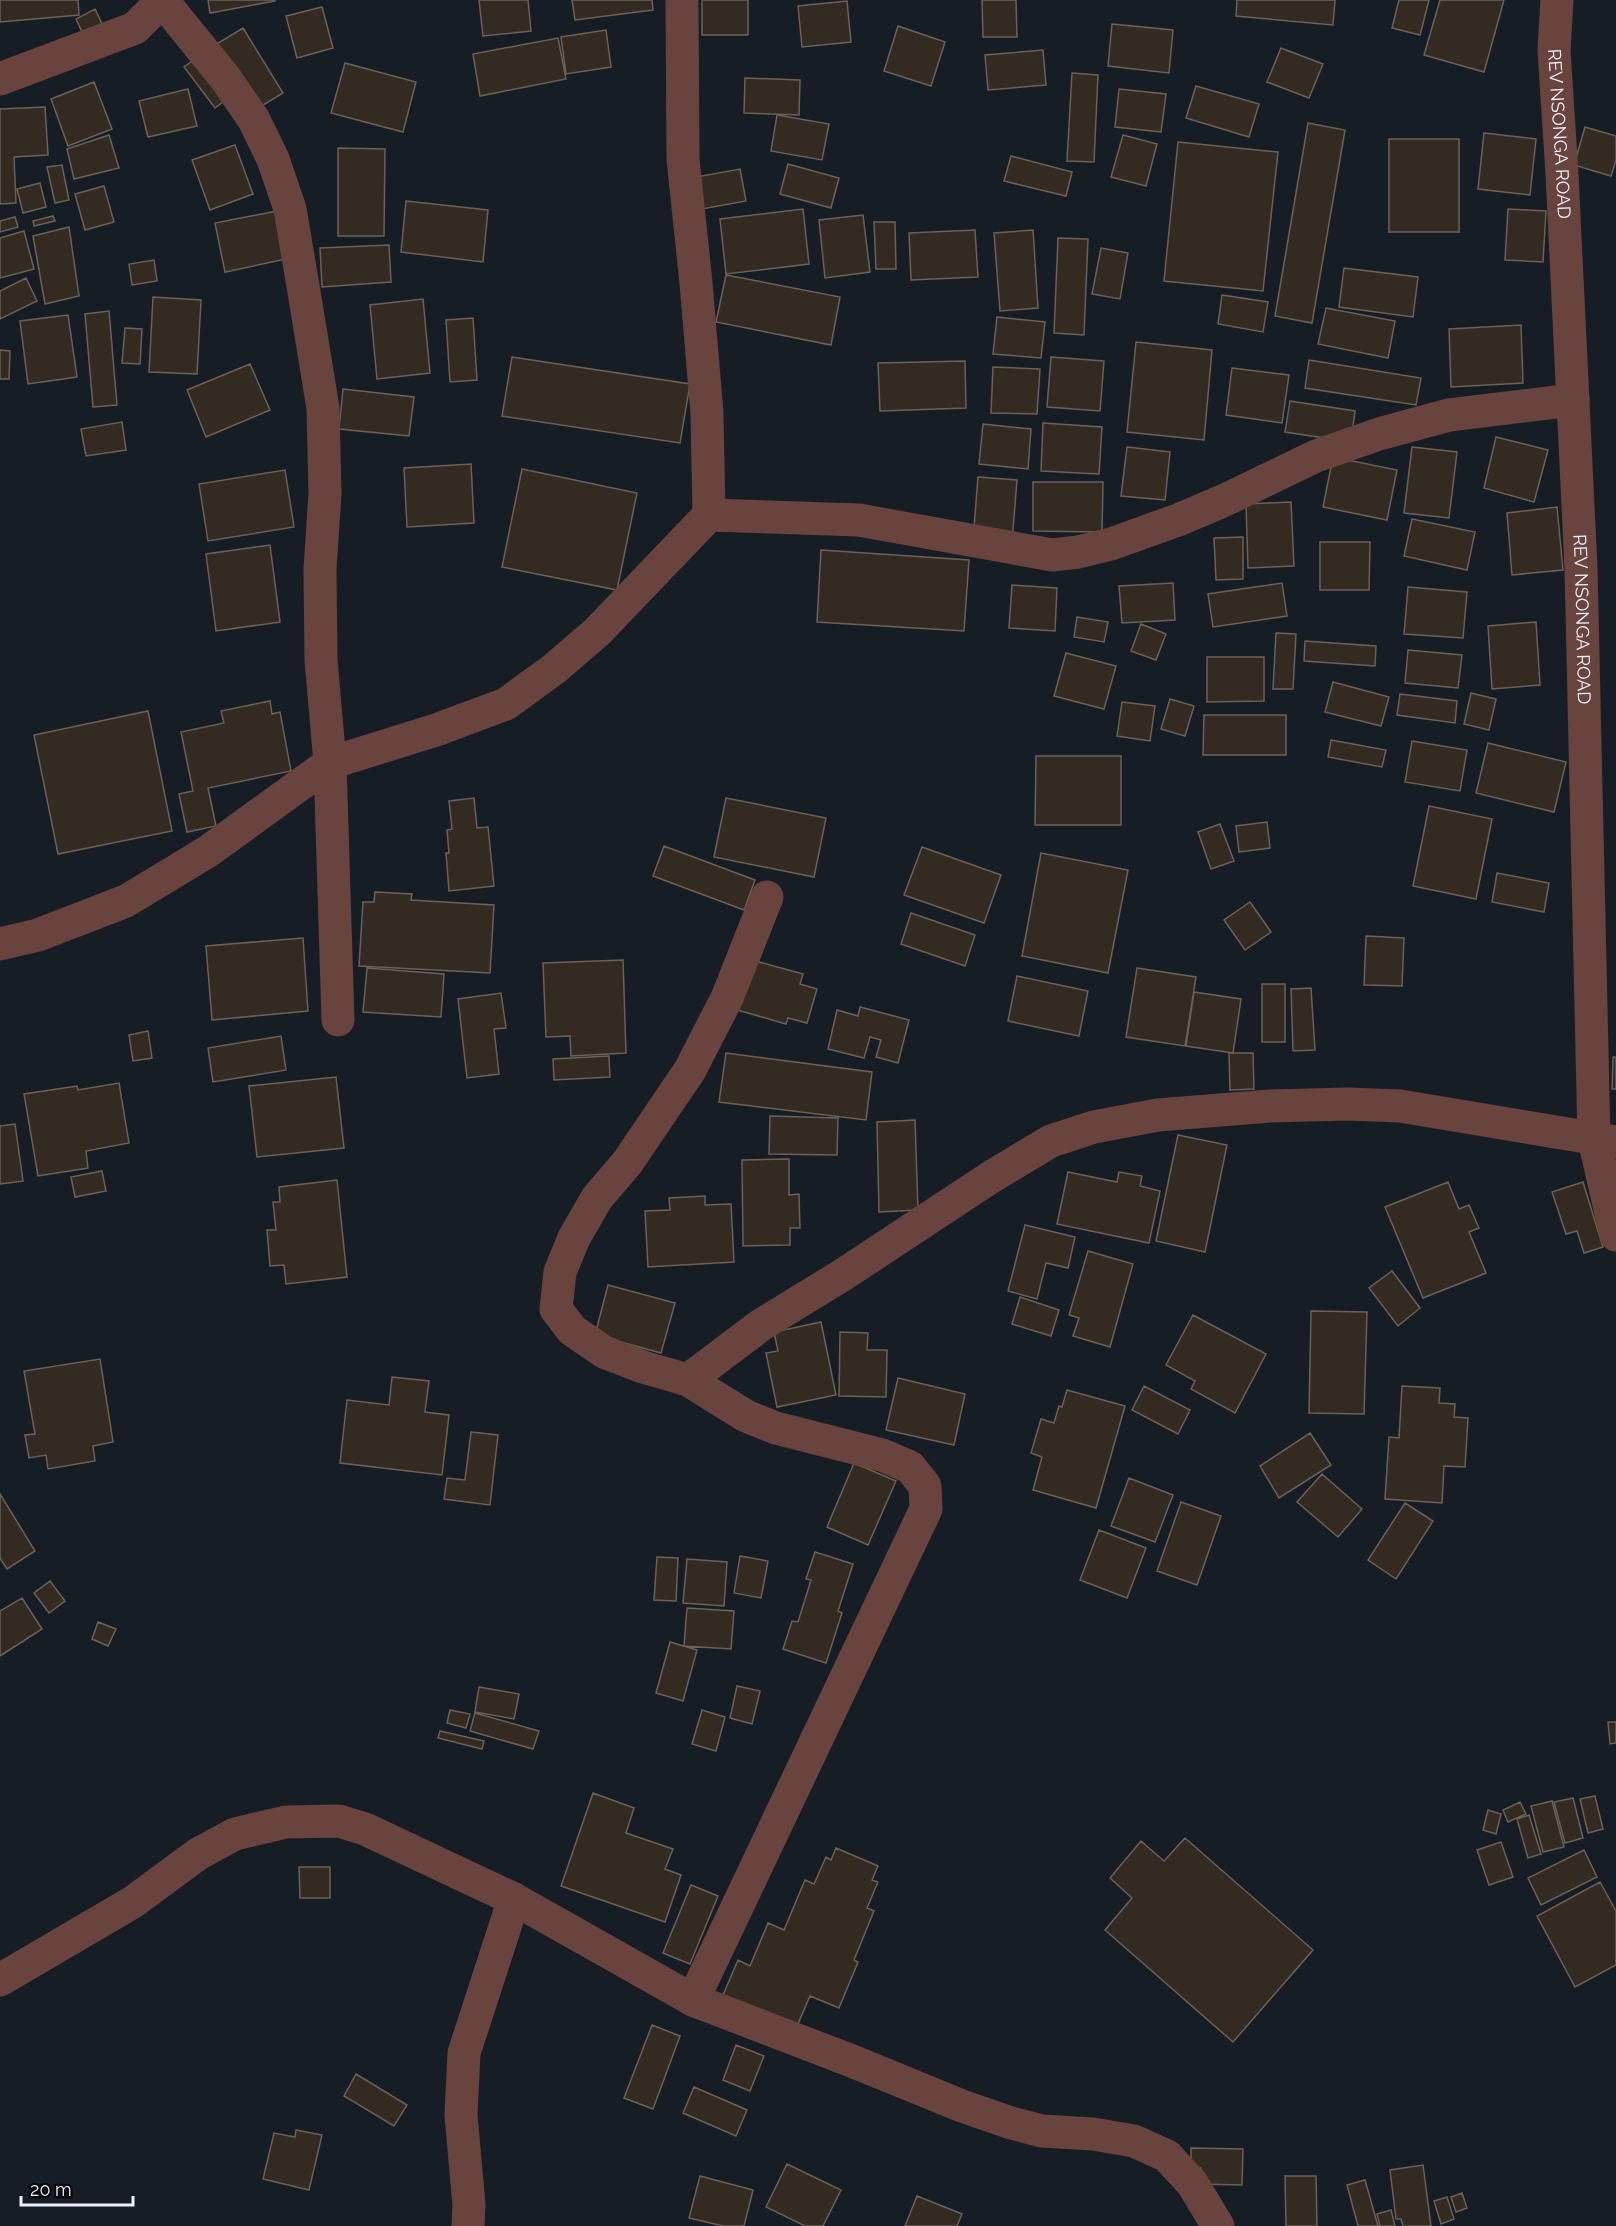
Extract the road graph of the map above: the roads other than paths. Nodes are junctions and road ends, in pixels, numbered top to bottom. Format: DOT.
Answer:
graph roads {
  1 [pos="162,0"];
  2 [pos="682,0"];
  3 [pos="1557,0"];
  4 [pos="0,79"];
  5 [pos="1573,400"];
  6 [pos="709,515"];
  7 [pos="330,763"];
  8 [pos="767,897"];
  9 [pos="0,944"];
  10 [pos="338,1020"];
  11 [pos="1605,1140"];
  12 [pos="1616,1235"];
  13 [pos="688,1380"];
  14 [pos="514,1899"];
  15 [pos="0,1980"];
  16 [pos="693,2000"];
  17 [pos="468,2226"];
  18 [pos="1218,2226"];
  1 -- 4 [label="street"];
  1 -- 7 [label="street"];
  2 -- 6 [label="street"];
  3 -- 5 [label="street, REV NSONGA ROAD"];
  5 -- 6 [label="street"];
  5 -- 11 [label="street, REV NSONGA ROAD"];
  6 -- 7 [label="street"];
  7 -- 9 [label="street"];
  7 -- 10 [label="street"];
  8 -- 13 [label="street"];
  11 -- 12 [label="street, REV NSONGA ROAD"];
  11 -- 13 [label="street"];
  13 -- 16 [label="street"];
  14 -- 15 [label="street"];
  14 -- 16 [label="street"];
  14 -- 17 [label="street"];
  16 -- 18 [label="street"];
}
